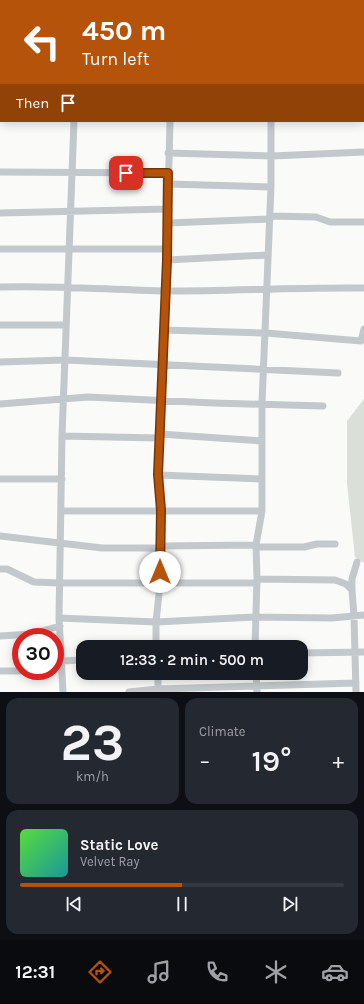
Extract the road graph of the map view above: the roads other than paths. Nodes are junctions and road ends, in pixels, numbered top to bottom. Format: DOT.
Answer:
graph roads {
  1 [pos="74,122"];
  2 [pos="170,122"];
  3 [pos="271,122"];
  4 [pos="364,152"];
  5 [pos="168,153"];
  6 [pos="272,156"];
  7 [pos="0,172"];
  8 [pos="71,173"];
  9 [pos="168,173"];
  10 [pos="168,184"];
  11 [pos="272,187"];
  12 [pos="168,209"];
  13 [pos="70,212"];
  14 [pos="0,213"];
  15 [pos="270,218"];
  16 [pos="364,222"];
  17 [pos="168,223"];
  18 [pos="0,249"];
  19 [pos="167,249"];
  20 [pos="68,250"];
  21 [pos="268,255"];
  22 [pos="167,260"];
  23 [pos="67,286"];
  24 [pos="0,288"];
  25 [pos="364,288"];
  26 [pos="268,289"];
  27 [pos="166,290"];
  28 [pos="0,325"];
  29 [pos="66,325"];
  30 [pos="364,329"];
  31 [pos="164,330"];
  32 [pos="266,333"];
  33 [pos="65,360"];
  34 [pos="0,362"];
  35 [pos="164,365"];
  36 [pos="264,369"];
  37 [pos="338,373"];
  38 [pos="64,398"];
  39 [pos="162,401"];
  40 [pos="262,403"];
  41 [pos="0,404"];
  42 [pos="323,406"];
  43 [pos="62,436"];
  44 [pos="159,436"];
  45 [pos="262,441"];
  46 [pos="158,474"];
  47 [pos="0,479"];
  48 [pos="62,479"];
  49 [pos="262,479"];
  50 [pos="161,510"];
  51 [pos="62,512"];
  52 [pos="262,512"];
  53 [pos="0,536"];
  54 [pos="60,544"];
  55 [pos="335,544"];
  56 [pos="256,546"];
  57 [pos="160,547"];
  58 [pos="357,562"];
  59 [pos="0,569"];
  60 [pos="257,581"];
  61 [pos="60,583"];
  62 [pos="160,584"];
  63 [pos="352,590"];
  64 [pos="364,615"];
  65 [pos="354,616"];
  66 [pos="255,617"];
  67 [pos="59,618"];
  68 [pos="156,622"];
  69 [pos="60,626"];
  70 [pos="0,636"];
  71 [pos="156,640"];
  72 [pos="255,640"];
  73 [pos="354,652"];
  74 [pos="364,652"];
  75 [pos="308,653"];
  76 [pos="76,661"];
  77 [pos="64,662"];
  78 [pos="0,671"];
  79 [pos="12,671"];
  80 [pos="60,680"];
  81 [pos="356,683"];
  82 [pos="257,689"];
  83 [pos="158,690"];
  84 [pos="62,692"];
  85 [pos="129,692"];
  86 [pos="356,692"];
  1 -- 8 [label="street"];
  2 -- 5 [label="street"];
  3 -- 6 [label="street"];
  4 -- 6 [label="street"];
  5 -- 6 [label="street"];
  5 -- 9 [label="street"];
  6 -- 11 [label="street"];
  7 -- 8 [label="street"];
  8 -- 9 [label="street"];
  8 -- 13 [label="street"];
  9 -- 10 [label="street"];
  10 -- 11 [label="street"];
  10 -- 12 [label="street"];
  11 -- 15 [label="street"];
  12 -- 13 [label="street"];
  12 -- 17 [label="street"];
  13 -- 14 [label="street"];
  13 -- 20 [label="street"];
  15 -- 16 [label="street"];
  15 -- 17 [label="street"];
  15 -- 21 [label="street"];
  17 -- 19 [label="street"];
  18 -- 20 [label="street"];
  19 -- 20 [label="street"];
  19 -- 22 [label="street"];
  20 -- 23 [label="street"];
  21 -- 22 [label="street"];
  21 -- 26 [label="street"];
  22 -- 27 [label="street"];
  23 -- 24 [label="street"];
  23 -- 27 [label="street"];
  23 -- 29 [label="street"];
  25 -- 26 [label="street"];
  26 -- 27 [label="street"];
  26 -- 32 [label="street"];
  27 -- 31 [label="street"];
  28 -- 29 [label="street"];
  29 -- 33 [label="street"];
  30 -- 32 [label="street"];
  31 -- 32 [label="street"];
  31 -- 35 [label="street"];
  32 -- 36 [label="street"];
  33 -- 34 [label="street"];
  33 -- 35 [label="street"];
  33 -- 38 [label="street"];
  35 -- 36 [label="street"];
  35 -- 39 [label="street"];
  36 -- 37 [label="street"];
  36 -- 40 [label="street"];
  38 -- 39 [label="street"];
  38 -- 41 [label="street"];
  38 -- 43 [label="street"];
  39 -- 40 [label="street"];
  39 -- 44 [label="street"];
  40 -- 42 [label="street"];
  40 -- 45 [label="street"];
  43 -- 44 [label="street"];
  43 -- 48 [label="street"];
  44 -- 45 [label="street"];
  44 -- 46 [label="street"];
  45 -- 49 [label="street"];
  46 -- 49 [label="street"];
  46 -- 50 [label="street"];
  47 -- 48 [label="street"];
  48 -- 51 [label="street"];
  49 -- 52 [label="street"];
  50 -- 51 [label="street"];
  50 -- 52 [label="street"];
  50 -- 57 [label="street"];
  51 -- 54 [label="street"];
  52 -- 56 [label="street"];
  53 -- 54 [label="street"];
  54 -- 57 [label="street"];
  54 -- 61 [label="street"];
  55 -- 56 [label="street"];
  56 -- 57 [label="street"];
  56 -- 60 [label="street"];
  57 -- 62 [label="street"];
  58 -- 63 [label="street"];
  59 -- 61 [label="street"];
  60 -- 62 [label="street"];
  60 -- 63 [label="street"];
  60 -- 66 [label="street"];
  61 -- 62 [label="street"];
  61 -- 67 [label="street"];
  62 -- 68 [label="street"];
  63 -- 65 [label="street"];
  64 -- 65 [label="street"];
  65 -- 66 [label="street"];
  65 -- 73 [label="street"];
  66 -- 68 [label="street"];
  66 -- 72 [label="street"];
  67 -- 68 [label="street"];
  67 -- 69 [label="street"];
  68 -- 71 [label="street"];
  69 -- 70 [label="street"];
  73 -- 74 [label="street"];
  73 -- 75 [label="street"];
  73 -- 81 [label="street"];
  76 -- 77 [label="street"];
  78 -- 79 [label="street"];
  80 -- 84 [label="street"];
  81 -- 82 [label="street"];
  81 -- 86 [label="street"];
  82 -- 83 [label="street"];
  83 -- 85 [label="street"];
}
